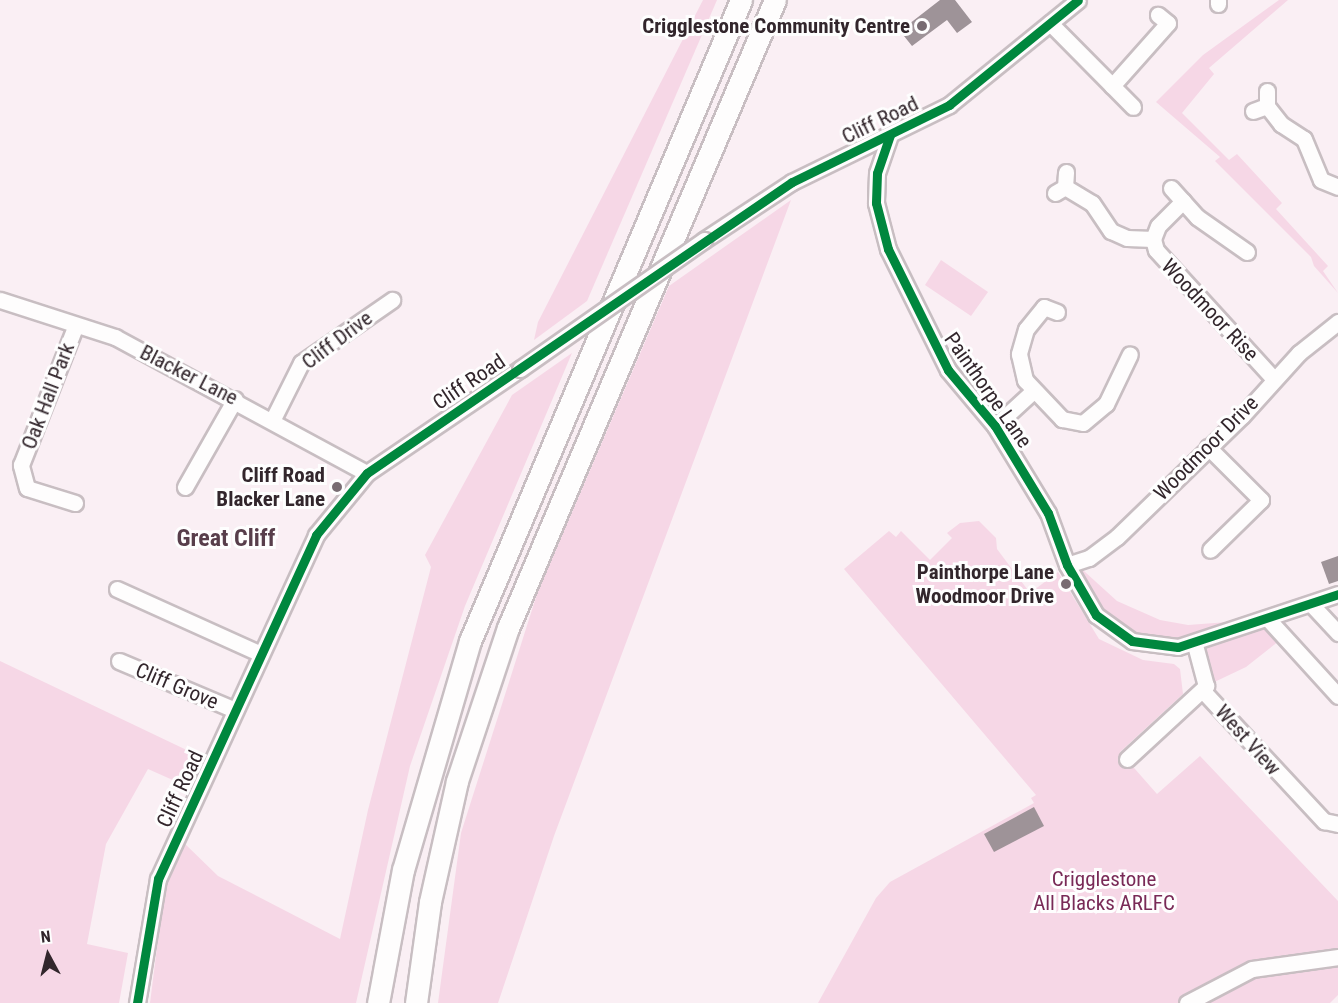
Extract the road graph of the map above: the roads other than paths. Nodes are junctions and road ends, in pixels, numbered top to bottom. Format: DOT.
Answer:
graph roads {
  1 [pos="741,0"];
  2 [pos="775,0"];
  3 [pos="1078,0"];
  4 [pos="1158,15"];
  5 [pos="1050,23"];
  6 [pos="1112,86"];
  7 [pos="1262,103"];
  8 [pos="1132,107"];
  9 [pos="891,135"];
  10 [pos="1062,184"];
  11 [pos="1338,187"];
  12 [pos="1171,188"];
  13 [pos="1183,201"];
  14 [pos="1153,239"];
  15 [pos="1247,252"];
  16 [pos="0,300"];
  17 [pos="392,300"];
  18 [pos="1057,312"];
  19 [pos="1338,322"];
  20 [pos="76,325"];
  21 [pos="1130,354"];
  22 [pos="1273,378"];
  23 [pos="1032,392"];
  24 [pos="235,399"];
  25 [pos="273,418"];
  26 [pos="995,426"];
  27 [pos="1208,447"];
  28 [pos="367,473"];
  29 [pos="185,487"];
  30 [pos="75,503"];
  31 [pos="1210,550"];
  32 [pos="1067,565"];
  33 [pos="117,589"];
  34 [pos="1338,594"];
  35 [pos="1311,604"];
  36 [pos="1268,619"];
  37 [pos="1338,633"];
  38 [pos="1195,645"];
  39 [pos="261,654"];
  40 [pos="119,661"];
  41 [pos="1203,691"];
  42 [pos="1338,696"];
  43 [pos="235,710"];
  44 [pos="1126,759"];
  45 [pos="1338,824"];
  46 [pos="1338,957"];
  47 [pos="137,1003"];
  48 [pos="378,1003"];
  49 [pos="416,1003"];
  50 [pos="1187,1003"];
  1 -- 48 [label="highway"];
  2 -- 49 [label="highway"];
  3 -- 5 [label="street, Cliff Road"];
  4 -- 6 [label="street"];
  5 -- 6 [label="street"];
  5 -- 9 [label="street, Cliff Road"];
  6 -- 8 [label="street"];
  7 -- 11 [label="street"];
  9 -- 26 [label="street, Painthorpe Lane"];
  9 -- 28 [label="street, Cliff Road, bridge"];
  10 -- 14 [label="street, Woodmoor Rise"];
  12 -- 13 [label="street"];
  13 -- 14 [label="street, Woodmoor Rise"];
  13 -- 15 [label="street"];
  14 -- 22 [label="street, Woodmoor Rise"];
  16 -- 20 [label="street, Blacker Lane"];
  17 -- 25 [label="street, Cliff Drive"];
  18 -- 23 [label="street"];
  19 -- 22 [label="street, Woodmoor Drive"];
  20 -- 24 [label="street, Blacker Lane"];
  20 -- 30 [label="street, Oak Hall Park"];
  21 -- 23 [label="street"];
  22 -- 27 [label="street, Woodmoor Drive"];
  23 -- 26 [label="street"];
  24 -- 25 [label="street, Blacker Lane"];
  24 -- 29 [label="street"];
  25 -- 28 [label="street, Blacker Lane"];
  26 -- 32 [label="street, Painthorpe Lane"];
  27 -- 31 [label="street"];
  27 -- 32 [label="street, Woodmoor Drive"];
  28 -- 39 [label="street, Cliff Road"];
  32 -- 38 [label="street, Painthorpe Lane"];
  33 -- 39 [label="street"];
  34 -- 35 [label="street, Painthorpe Lane"];
  35 -- 36 [label="street, Painthorpe Lane"];
  35 -- 37 [label="street"];
  36 -- 38 [label="street, Painthorpe Lane"];
  36 -- 42 [label="street"];
  38 -- 41 [label="street"];
  39 -- 43 [label="street, Cliff Road"];
  40 -- 43 [label="street, Cliff Grove"];
  41 -- 44 [label="street"];
  41 -- 45 [label="street, West View"];
  43 -- 47 [label="street, Cliff Road"];
  46 -- 50 [label="street"];
}
